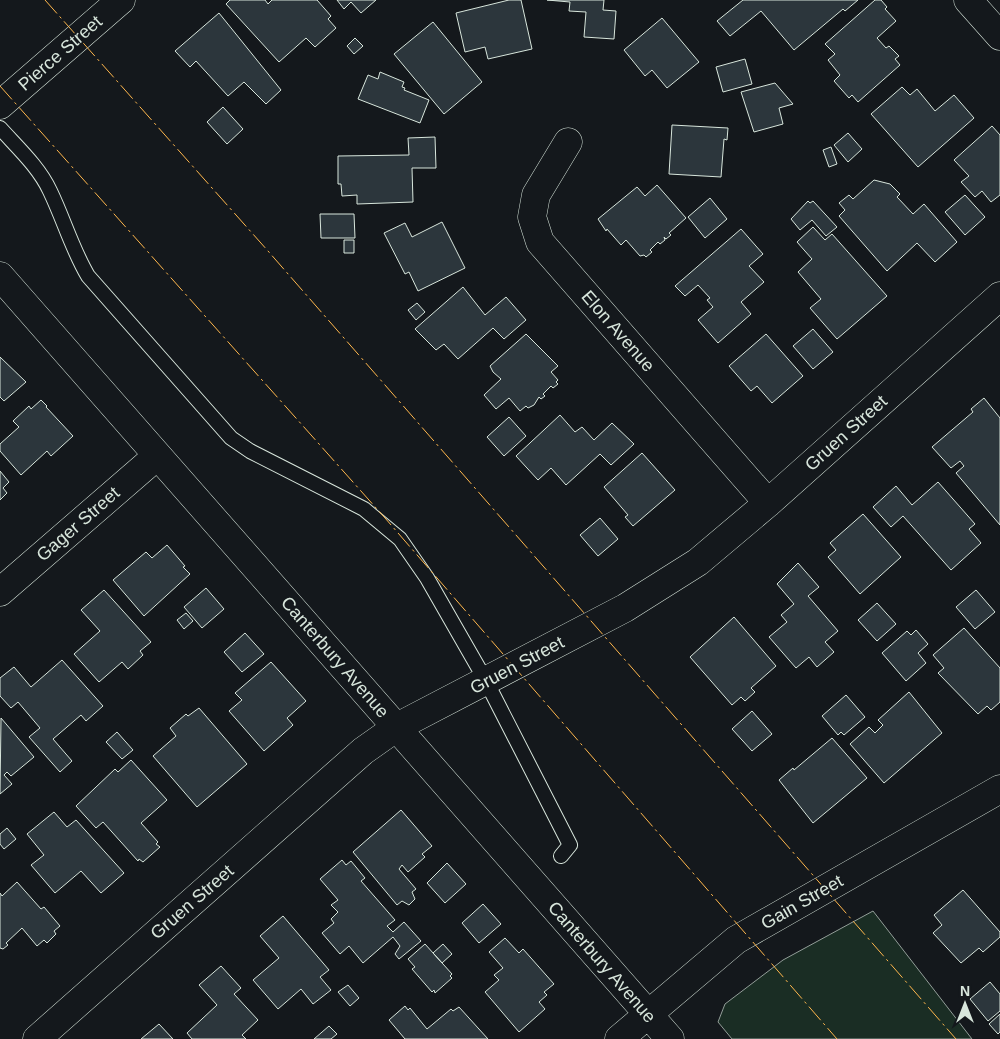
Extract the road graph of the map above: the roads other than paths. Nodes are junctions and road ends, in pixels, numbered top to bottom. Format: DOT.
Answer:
graph roads {
  1 [pos="120,0"];
  2 [pos="968,0"];
  3 [pos="1000,36"];
  4 [pos="0,105"];
  5 [pos="0,128"];
  6 [pos="568,142"];
  7 [pos="0,276"];
  8 [pos="1000,296"];
  9 [pos="157,456"];
  10 [pos="768,503"];
  11 [pos="0,592"];
  12 [pos="486,681"];
  13 [pos="397,727"];
  14 [pos="1000,789"];
  15 [pos="561,856"];
  16 [pos="647,1014"];
  17 [pos="37,1039"];
  18 [pos="619,1039"];
  19 [pos="670,1039"];
  1 -- 4 [label="street, Pierce Street"];
  2 -- 3 [label="street"];
  5 -- 12 [label="lane"];
  6 -- 10 [label="street, Elon Avenue"];
  7 -- 9 [label="street, Canterbury Avenue"];
  8 -- 10 [label="street, Gruen Street"];
  9 -- 11 [label="street, Gager Street"];
  9 -- 13 [label="street, Canterbury Avenue"];
  10 -- 12 [label="street, Gruen Street"];
  12 -- 13 [label="street, Gruen Street"];
  12 -- 15 [label="lane"];
  13 -- 16 [label="street, Canterbury Avenue"];
  13 -- 17 [label="street, Gruen Street"];
  14 -- 16 [label="street, Gain Street"];
  16 -- 18 [label="street, Gain Street"];
  16 -- 19 [label="street, Canterbury Avenue"];
}
